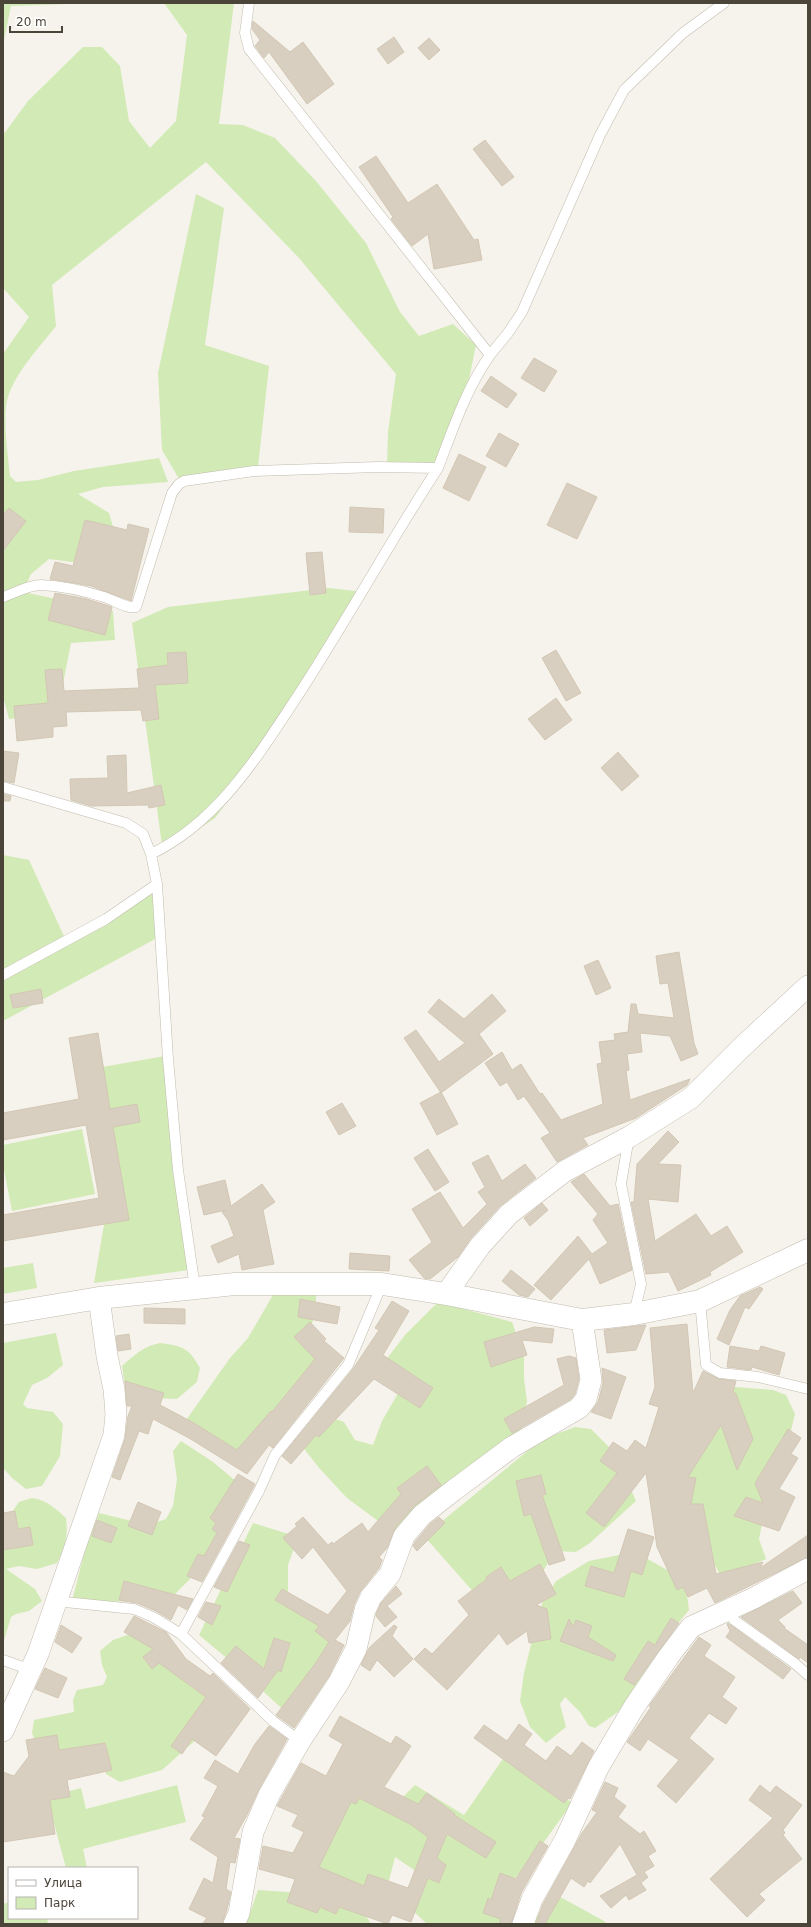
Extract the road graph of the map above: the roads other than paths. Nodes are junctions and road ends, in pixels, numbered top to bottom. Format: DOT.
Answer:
graph roads {
  1 [pos="249,3"];
  2 [pos="724,3"];
  3 [pos="490,355"];
  4 [pos="438,468"];
  5 [pos="3,597"];
  6 [pos="3,787"];
  7 [pos="151,854"];
  8 [pos="157,884"];
  9 [pos="3,975"];
  10 [pos="808,986"];
  11 [pos="629,1137"];
  12 [pos="808,1250"];
  13 [pos="382,1284"];
  14 [pos="195,1288"];
  15 [pos="446,1294"];
  16 [pos="99,1298"];
  17 [pos="700,1301"];
  18 [pos="3,1314"];
  19 [pos="634,1314"];
  20 [pos="582,1320"];
  21 [pos="808,1389"];
  22 [pos="808,1569"];
  23 [pos="55,1601"];
  24 [pos="728,1611"];
  25 [pos="181,1634"];
  26 [pos="3,1660"];
  27 [pos="31,1670"];
  28 [pos="808,1675"];
  29 [pos="3,1730"];
  30 [pos="300,1741"];
  31 [pos="234,1924"];
  32 [pos="523,1924"];
  1 -- 3 [label="lane"];
  2 -- 3 [label="lane"];
  3 -- 4 [label="lane"];
  4 -- 5 [label="lane"];
  4 -- 7 [label="lane"];
  6 -- 7 [label="lane"];
  7 -- 8 [label="lane"];
  8 -- 9 [label="lane"];
  8 -- 14 [label="lane"];
  10 -- 11 [label="street"];
  11 -- 15 [label="street"];
  11 -- 19 [label="lane"];
  12 -- 17 [label="street"];
  13 -- 14 [label="street"];
  13 -- 15 [label="street"];
  13 -- 25 [label="lane"];
  14 -- 16 [label="street"];
  15 -- 20 [label="street"];
  16 -- 18 [label="street"];
  16 -- 23 [label="street"];
  17 -- 19 [label="street"];
  17 -- 21 [label="lane"];
  19 -- 20 [label="street"];
  20 -- 30 [label="street"];
  22 -- 24 [label="street"];
  23 -- 25 [label="lane"];
  23 -- 27 [label="street"];
  24 -- 28 [label="lane"];
  24 -- 32 [label="street"];
  25 -- 30 [label="lane"];
  26 -- 27 [label="lane"];
  27 -- 29 [label="street"];
  30 -- 31 [label="street"];
}
